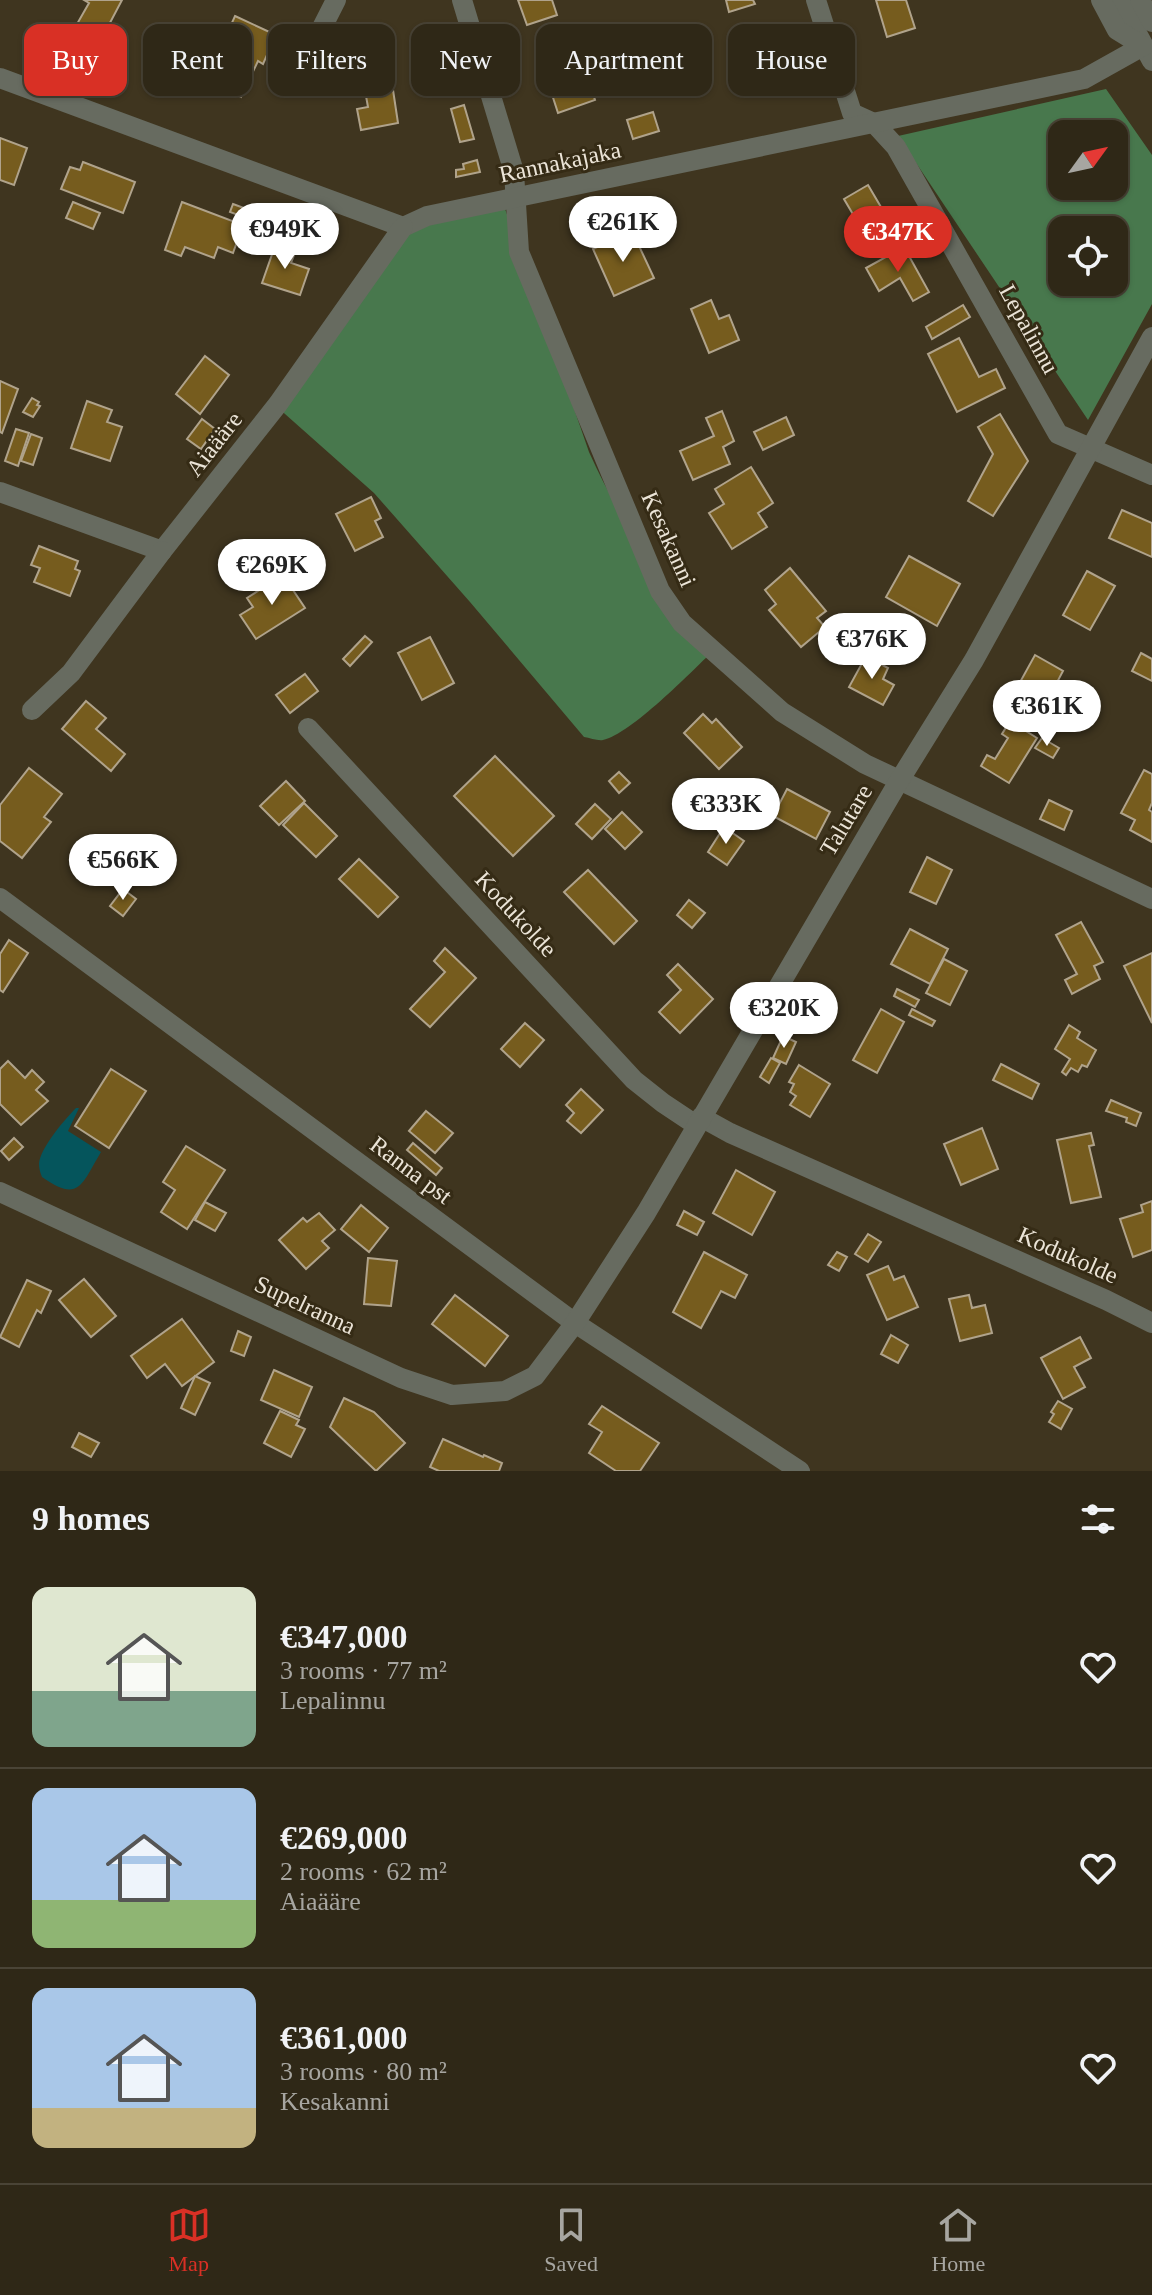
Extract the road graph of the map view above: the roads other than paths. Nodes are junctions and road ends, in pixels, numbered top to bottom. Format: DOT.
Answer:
graph roads {
  1 [pos="336,0"];
  2 [pos="462,0"];
  3 [pos="816,0"];
  4 [pos="1101,0"];
  5 [pos="1128,4"];
  6 [pos="1152,22"];
  7 [pos="324,24"];
  8 [pos="1149,46"];
  9 [pos="0,78"];
  10 [pos="874,123"];
  11 [pos="516,198"];
  12 [pos="403,227"];
  13 [pos="1152,337"];
  14 [pos="1092,448"];
  15 [pos="1152,475"];
  16 [pos="0,492"];
  17 [pos="162,551"];
  18 [pos="32,710"];
  19 [pos="308,728"];
  20 [pos="899,781"];
  21 [pos="0,898"];
  22 [pos="1152,899"];
  23 [pos="698,1121"];
  24 [pos="0,1192"];
  25 [pos="575,1323"];
  26 [pos="1152,1323"];
  27 [pos="800,1471"];
  1 -- 7 [label="street"];
  2 -- 11 [label="street, Kesakanni"];
  3 -- 10 [label="street, Lepalinnu"];
  4 -- 8 [label="street"];
  5 -- 6 [label="street"];
  5 -- 8 [label="street"];
  8 -- 10 [label="street, Rannakajaka"];
  9 -- 12 [label="street"];
  10 -- 11 [label="street, Rannakajaka"];
  10 -- 14 [label="street, Lepalinnu"];
  11 -- 12 [label="street, Rannakajaka"];
  11 -- 20 [label="street, Kesakanni"];
  12 -- 17 [label="street, Aiaääre"];
  13 -- 14 [label="street, Talutare"];
  14 -- 15 [label="street, Lepalinnu"];
  14 -- 20 [label="street, Talutare"];
  16 -- 17 [label="street"];
  17 -- 18 [label="street, Aiaääre"];
  19 -- 23 [label="street, Kodukolde"];
  20 -- 22 [label="street, Kesakanni"];
  20 -- 23 [label="street, Talutare"];
  21 -- 25 [label="street, Ranna pst"];
  23 -- 25 [label="street, Talutare"];
  23 -- 26 [label="street, Kodukolde"];
  24 -- 25 [label="street, Supelranna"];
  25 -- 27 [label="street, Ranna pst"];
}
